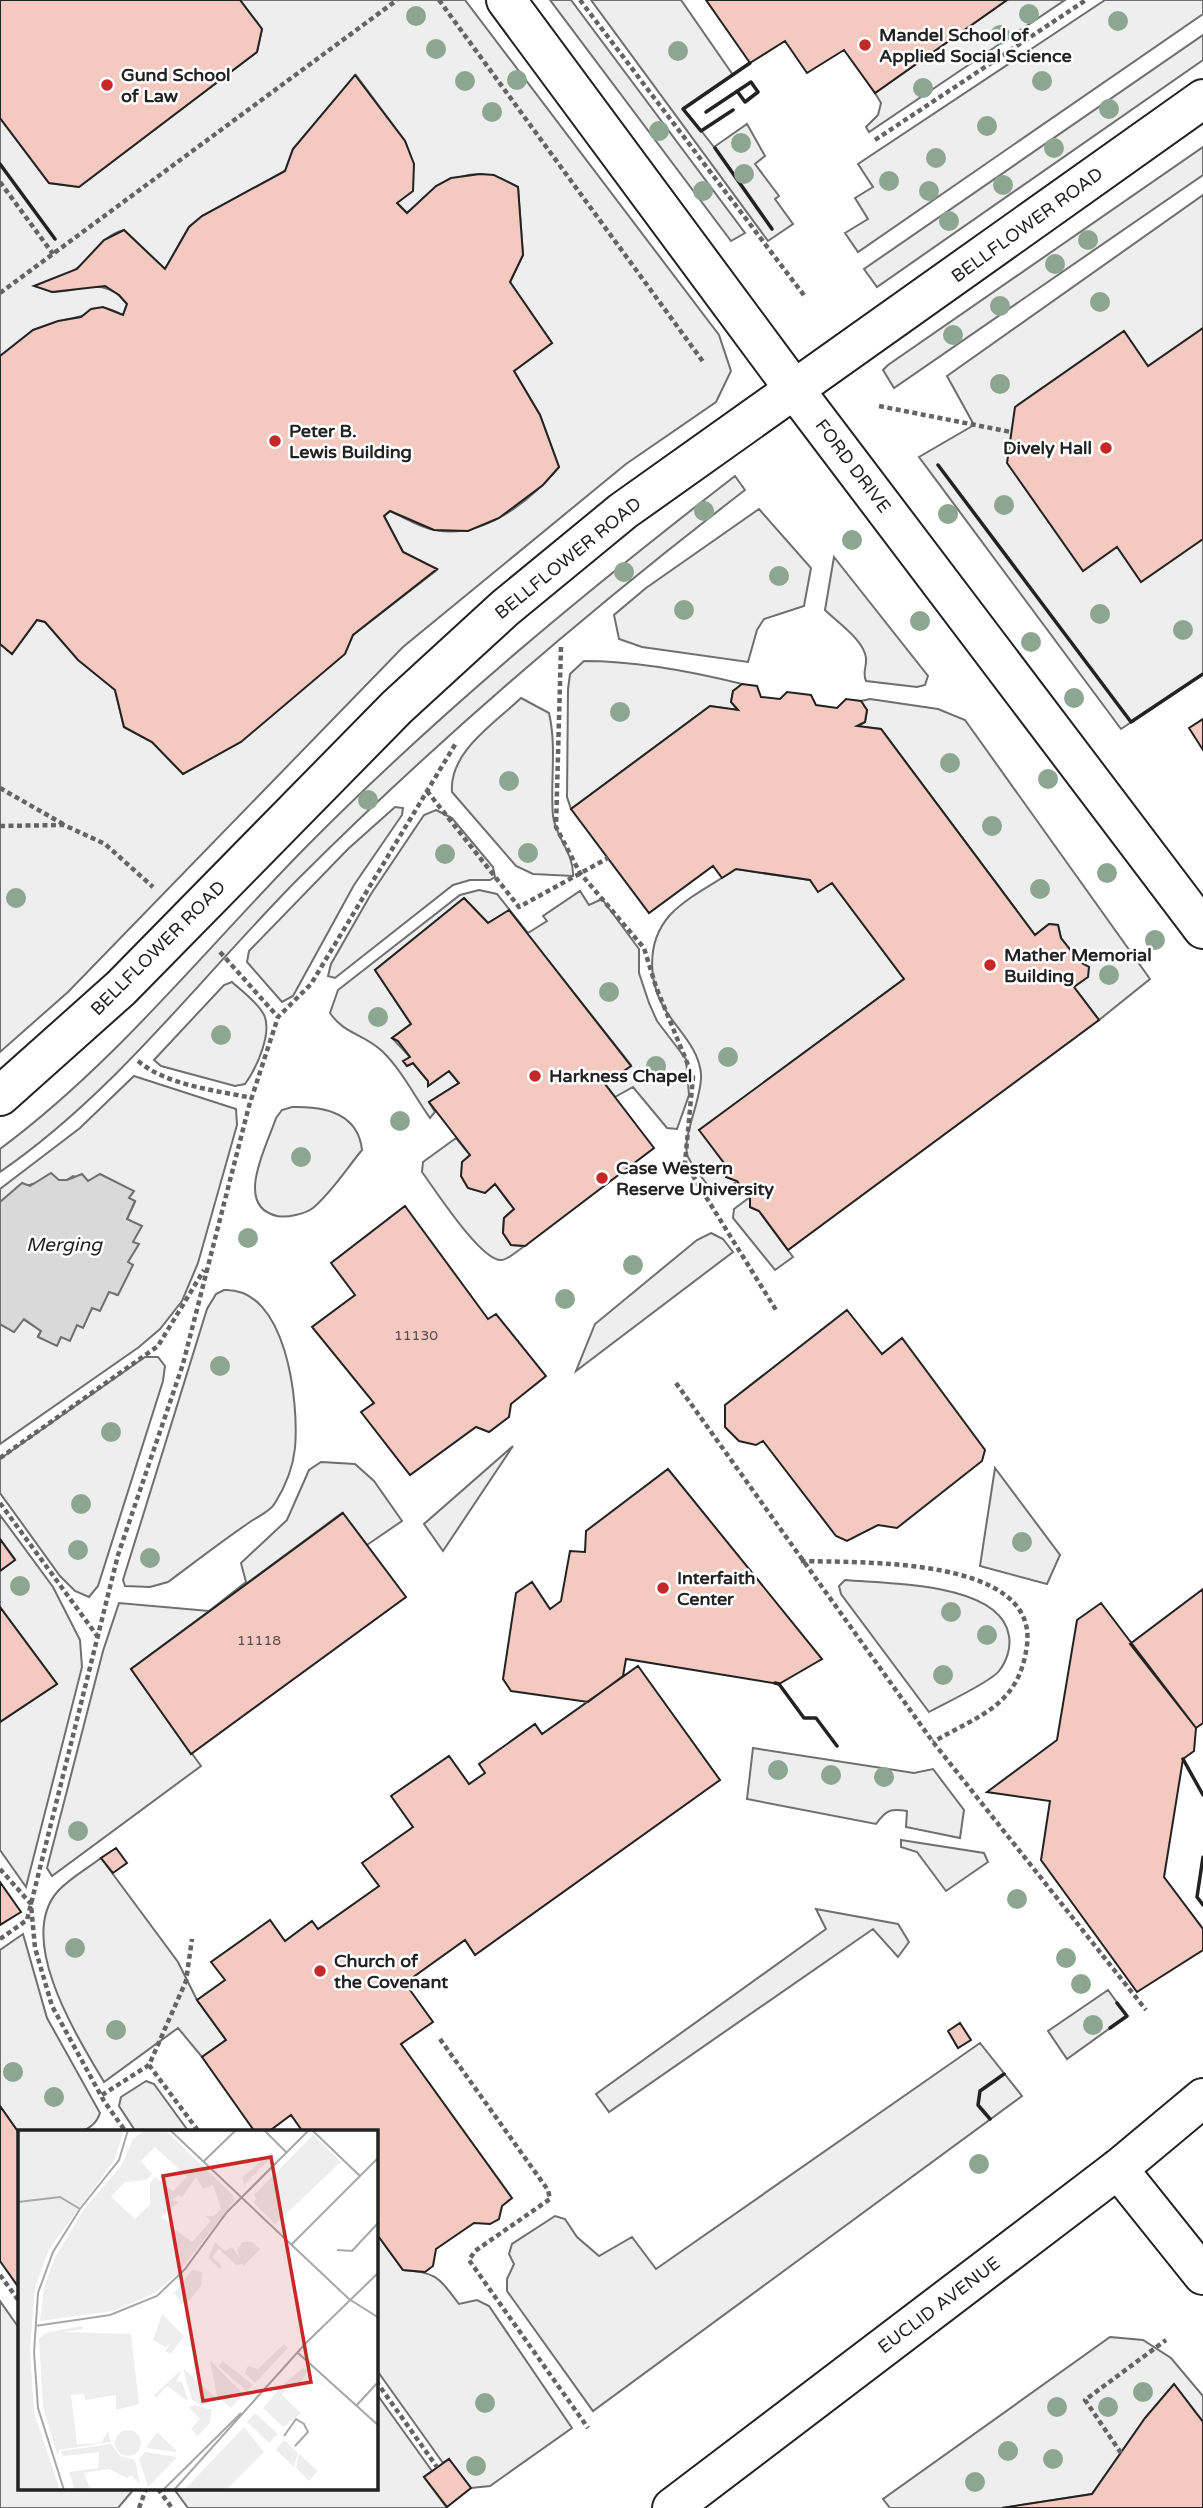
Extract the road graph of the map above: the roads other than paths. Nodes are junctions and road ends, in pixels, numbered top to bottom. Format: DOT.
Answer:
graph roads {
  1 [pos="506,0"];
  2 [pos="1203,99"];
  3 [pos="794,389"];
  4 [pos="1203,929"];
  5 [pos="0,1096"];
  6 [pos="1203,2098"];
  7 [pos="1118,2169"];
  8 [pos="1203,2275"];
  9 [pos="672,2508"];
  1 -- 3 [label="street, FORD DRIVE"];
  2 -- 3 [label="street, BELLFLOWER ROAD"];
  3 -- 4 [label="street, FORD DRIVE"];
  3 -- 5 [label="street, BELLFLOWER ROAD"];
  6 -- 7 [label="street, EUCLID AVENUE"];
  7 -- 8 [label="street"];
  7 -- 9 [label="street, EUCLID AVENUE"];
}
